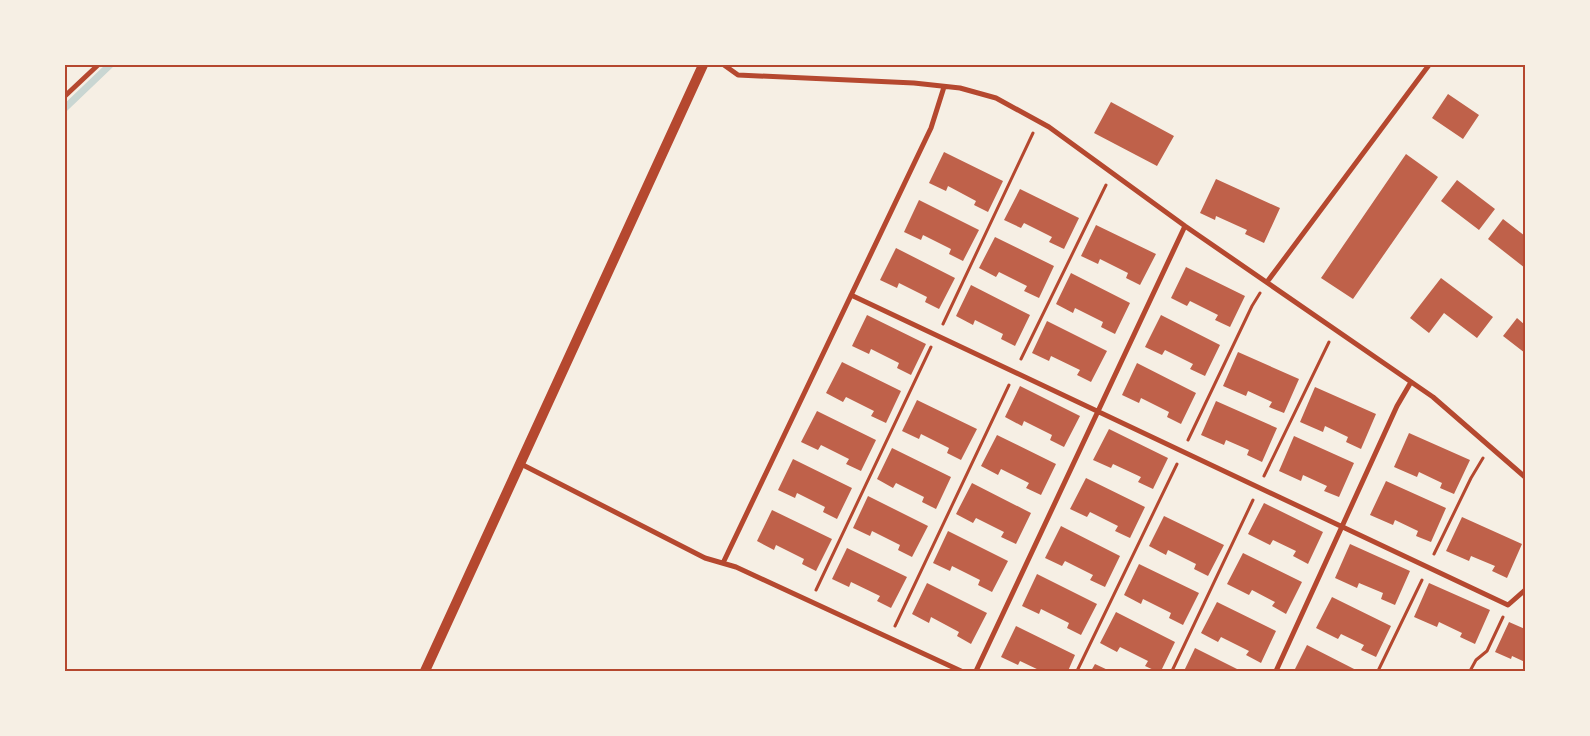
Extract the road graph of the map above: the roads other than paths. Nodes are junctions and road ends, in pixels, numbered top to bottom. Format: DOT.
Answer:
graph roads {
  1 [pos="98,65"];
  2 [pos="703,65"];
  3 [pos="724,65"];
  4 [pos="1429,65"];
  5 [pos="944,86"];
  6 [pos="65,96"];
  7 [pos="1185,226"];
  8 [pos="1267,282"];
  9 [pos="851,295"];
  10 [pos="1411,382"];
  11 [pos="1097,412"];
  12 [pos="521,464"];
  13 [pos="1525,477"];
  14 [pos="1342,527"];
  15 [pos="723,563"];
  16 [pos="1525,590"];
  17 [pos="425,671"];
  18 [pos="960,671"];
  19 [pos="976,671"];
  20 [pos="1276,671"];
  1 -- 6 [label="street"];
  2 -- 12 [label="main road"];
  3 -- 5 [label="street"];
  4 -- 8 [label="street"];
  5 -- 7 [label="street"];
  5 -- 9 [label="street"];
  7 -- 8 [label="street"];
  7 -- 11 [label="street"];
  8 -- 10 [label="street"];
  9 -- 11 [label="street"];
  9 -- 15 [label="street"];
  10 -- 13 [label="street"];
  10 -- 14 [label="street"];
  11 -- 14 [label="street"];
  11 -- 19 [label="street"];
  12 -- 15 [label="street"];
  12 -- 17 [label="main road"];
  14 -- 16 [label="street"];
  14 -- 20 [label="street"];
  15 -- 18 [label="street"];
}
